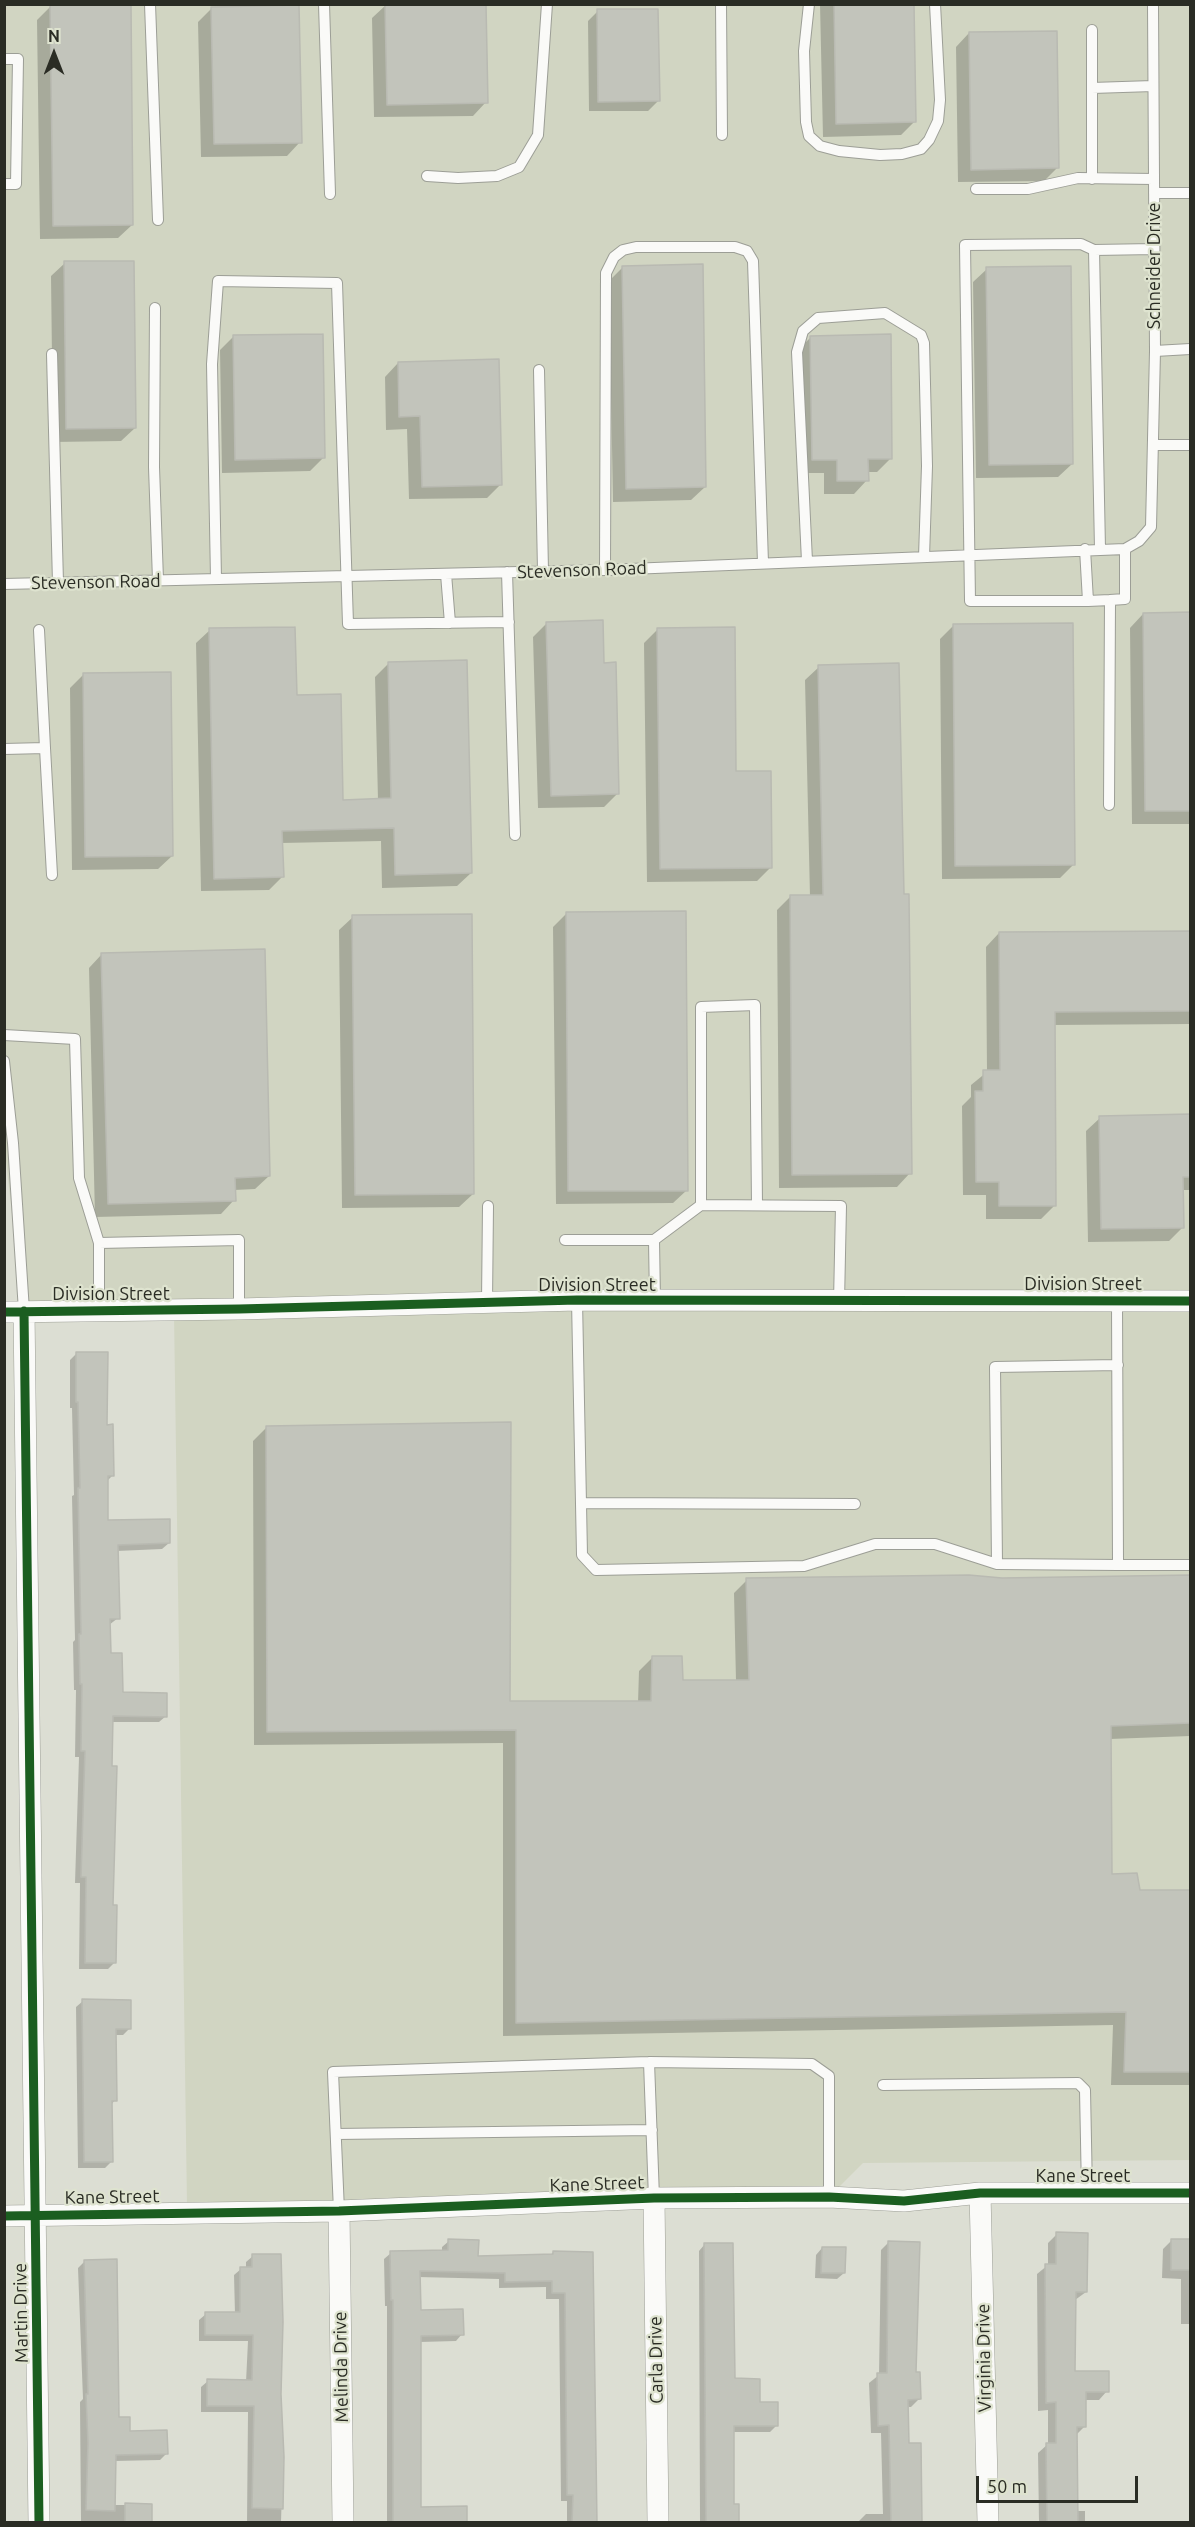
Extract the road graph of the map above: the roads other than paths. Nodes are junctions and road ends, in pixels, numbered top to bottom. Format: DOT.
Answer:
graph roads {
  1 [pos="150,4"];
  2 [pos="324,4"];
  3 [pos="547,4"];
  4 [pos="721,4"];
  5 [pos="809,4"];
  6 [pos="934,4"];
  7 [pos="1153,4"];
  8 [pos="1092,30"];
  9 [pos="4,59"];
  10 [pos="1153,86"];
  11 [pos="1092,88"];
  12 [pos="722,135"];
  13 [pos="427,176"];
  14 [pos="1092,178"];
  15 [pos="1154,179"];
  16 [pos="4,184"];
  17 [pos="976,189"];
  18 [pos="1154,193"];
  19 [pos="1191,193"];
  20 [pos="330,194"];
  21 [pos="158,220"];
  22 [pos="1154,249"];
  23 [pos="1094,250"];
  24 [pos="155,308"];
  25 [pos="1191,349"];
  26 [pos="1155,351"];
  27 [pos="52,354"];
  28 [pos="539,370"];
  29 [pos="1153,445"];
  30 [pos="1191,445"];
  31 [pos="1085,549"];
  32 [pos="1100,549"];
  33 [pos="1125,549"];
  34 [pos="970,554"];
  35 [pos="924,556"];
  36 [pos="807,561"];
  37 [pos="763,563"];
  38 [pos="605,570"];
  39 [pos="543,571"];
  40 [pos="507,572"];
  41 [pos="446,574"];
  42 [pos="346,576"];
  43 [pos="216,579"];
  44 [pos="158,580"];
  45 [pos="58,583"];
  46 [pos="4,584"];
  47 [pos="1110,600"];
  48 [pos="1088,601"];
  49 [pos="509,622"];
  50 [pos="450,623"];
  51 [pos="39,630"];
  52 [pos="45,748"];
  53 [pos="4,749"];
  54 [pos="1109,805"];
  55 [pos="515,835"];
  56 [pos="52,875"];
  57 [pos="4,1035"];
  58 [pos="4,1062"];
  59 [pos="9,1143"];
  60 [pos="701,1205"];
  61 [pos="757,1205"];
  62 [pos="488,1206"];
  63 [pos="566,1240"];
  64 [pos="654,1240"];
  65 [pos="99,1242"];
  66 [pos="576,1300"];
  67 [pos="655,1301"];
  68 [pos="1117,1301"];
  69 [pos="1191,1301"];
  70 [pos="487,1302"];
  71 [pos="838,1302"];
  72 [pos="239,1309"];
  73 [pos="14,1311"];
  74 [pos="99,1311"];
  75 [pos="1118,1365"];
  76 [pos="581,1503"];
  77 [pos="855,1504"];
  78 [pos="997,1564"];
  79 [pos="1118,1564"];
  80 [pos="1191,1565"];
  81 [pos="649,2062"];
  82 [pos="883,2085"];
  83 [pos="652,2130"];
  84 [pos="336,2134"];
  85 [pos="1087,2192"];
  86 [pos="980,2193"];
  87 [pos="1191,2193"];
  88 [pos="829,2197"];
  89 [pos="654,2198"];
  90 [pos="339,2211"];
  91 [pos="36,2215"];
  92 [pos="4,2216"];
  93 [pos="39,2523"];
  94 [pos="343,2523"];
  95 [pos="658,2523"];
  96 [pos="988,2523"];
  1 -- 21 [label="lane"];
  2 -- 20 [label="lane"];
  3 -- 13 [label="lane"];
  4 -- 12 [label="lane"];
  5 -- 6 [label="lane"];
  7 -- 10 [label="lane, Schneider Drive"];
  8 -- 11 [label="lane"];
  9 -- 16 [label="lane"];
  10 -- 11 [label="lane"];
  10 -- 15 [label="lane, Schneider Drive"];
  11 -- 14 [label="lane"];
  14 -- 15 [label="lane"];
  14 -- 17 [label="lane"];
  15 -- 18 [label="lane, Schneider Drive"];
  18 -- 19 [label="lane"];
  18 -- 22 [label="lane, Schneider Drive"];
  22 -- 23 [label="lane"];
  22 -- 26 [label="lane, Schneider Drive"];
  23 -- 32 [label="lane"];
  23 -- 34 [label="lane"];
  24 -- 44 [label="lane"];
  25 -- 26 [label="lane"];
  26 -- 29 [label="lane, Schneider Drive"];
  27 -- 45 [label="lane"];
  28 -- 39 [label="lane"];
  29 -- 30 [label="lane"];
  29 -- 33 [label="lane, Schneider Drive"];
  31 -- 32 [label="lane, Stevenson Road"];
  31 -- 34 [label="lane, Stevenson Road"];
  31 -- 48 [label="lane"];
  32 -- 33 [label="lane, Stevenson Road"];
  33 -- 47 [label="lane"];
  34 -- 35 [label="lane, Stevenson Road"];
  34 -- 48 [label="lane"];
  35 -- 36 [label="lane, Stevenson Road"];
  35 -- 36 [label="lane"];
  36 -- 37 [label="lane, Stevenson Road"];
  37 -- 38 [label="lane, Stevenson Road"];
  37 -- 38 [label="lane"];
  38 -- 39 [label="lane, Stevenson Road"];
  39 -- 40 [label="lane, Stevenson Road"];
  40 -- 41 [label="lane, Stevenson Road"];
  40 -- 49 [label="lane"];
  41 -- 42 [label="lane, Stevenson Road"];
  41 -- 50 [label="lane"];
  42 -- 43 [label="lane, Stevenson Road"];
  42 -- 43 [label="lane"];
  42 -- 50 [label="lane"];
  43 -- 44 [label="lane, Stevenson Road"];
  44 -- 45 [label="lane, Stevenson Road"];
  45 -- 46 [label="lane, Stevenson Road"];
  47 -- 48 [label="lane"];
  47 -- 54 [label="lane"];
  49 -- 50 [label="lane"];
  49 -- 55 [label="lane"];
  51 -- 52 [label="lane"];
  52 -- 53 [label="lane"];
  52 -- 56 [label="lane"];
  57 -- 65 [label="lane"];
  58 -- 59 [label="lane, Martin Drive"];
  59 -- 73 [label="lane, Martin Drive"];
  60 -- 61 [label="lane"];
  60 -- 61 [label="lane"];
  60 -- 64 [label="lane"];
  61 -- 71 [label="lane"];
  62 -- 70 [label="lane"];
  63 -- 64 [label="lane"];
  64 -- 67 [label="lane"];
  65 -- 72 [label="lane"];
  65 -- 74 [label="lane"];
  66 -- 67 [label="street, Division Street"];
  66 -- 70 [label="street, Division Street"];
  66 -- 76 [label="lane"];
  67 -- 71 [label="street, Division Street"];
  68 -- 69 [label="street, Division Street"];
  68 -- 71 [label="street, Division Street"];
  68 -- 75 [label="lane"];
  70 -- 72 [label="street, Division Street"];
  72 -- 74 [label="street, Division Street"];
  73 -- 74 [label="street, Division Street"];
  73 -- 91 [label="street, Martin Drive"];
  75 -- 78 [label="lane"];
  75 -- 79 [label="lane"];
  76 -- 77 [label="lane"];
  76 -- 78 [label="lane"];
  78 -- 79 [label="lane"];
  79 -- 80 [label="lane"];
  81 -- 83 [label="lane"];
  81 -- 84 [label="lane"];
  81 -- 88 [label="lane"];
  82 -- 85 [label="lane"];
  83 -- 84 [label="lane"];
  83 -- 89 [label="lane"];
  84 -- 90 [label="lane"];
  85 -- 86 [label="street, Kane Street"];
  85 -- 87 [label="street, Kane Street"];
  86 -- 88 [label="street, Kane Street"];
  86 -- 96 [label="street, Virginia Drive"];
  88 -- 89 [label="street, Kane Street"];
  89 -- 90 [label="street, Kane Street"];
  89 -- 95 [label="street, Carla Drive"];
  90 -- 91 [label="street, Kane Street"];
  90 -- 94 [label="street, Melinda Drive"];
  91 -- 92 [label="street, Kane Street"];
  91 -- 93 [label="street, Martin Drive"];
}
